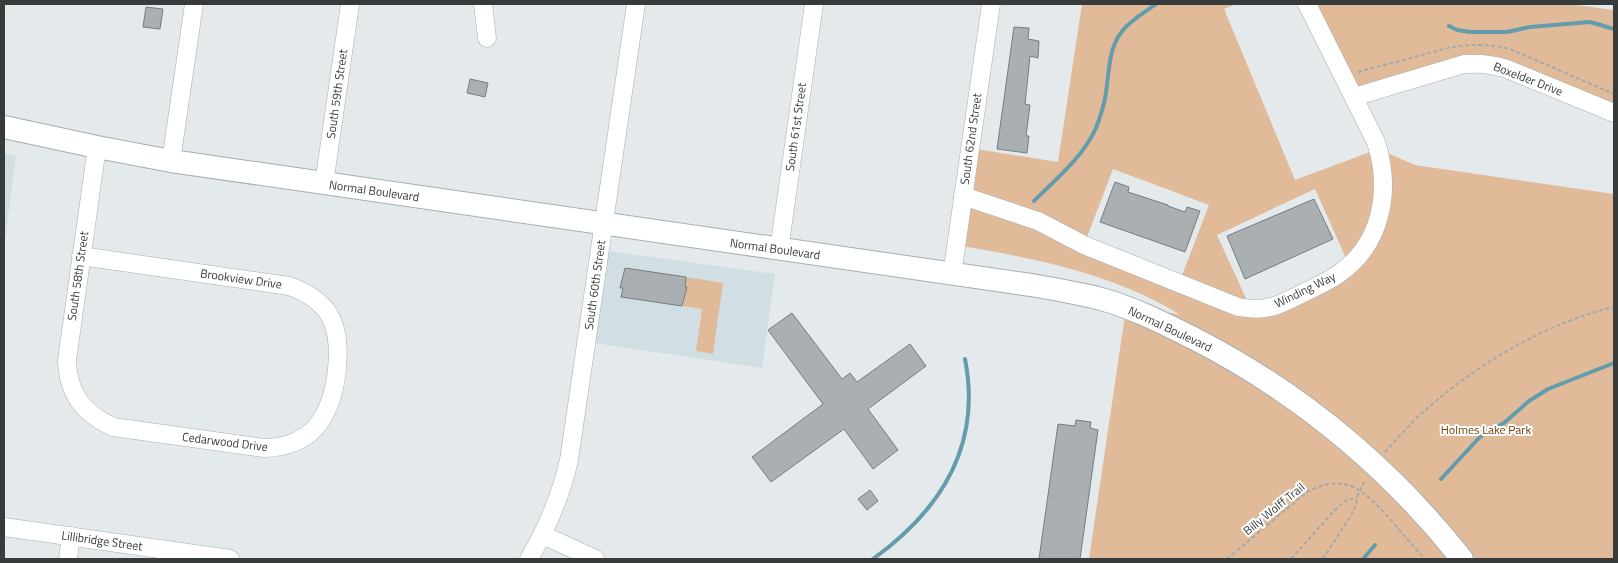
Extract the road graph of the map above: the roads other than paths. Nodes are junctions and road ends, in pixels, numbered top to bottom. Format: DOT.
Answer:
graph roads {
  1 [pos="194,4"];
  2 [pos="350,4"];
  3 [pos="483,4"];
  4 [pos="636,4"];
  5 [pos="814,4"];
  6 [pos="991,4"];
  7 [pos="1307,4"];
  8 [pos="487,38"];
  9 [pos="1354,97"];
  10 [pos="1614,113"];
  11 [pos="4,127"];
  12 [pos="97,147"];
  13 [pos="171,161"];
  14 [pos="324,184"];
  15 [pos="963,196"];
  16 [pos="604,224"];
  17 [pos="779,250"];
  18 [pos="81,256"];
  19 [pos="952,274"];
  20 [pos="336,375"];
  21 [pos="79,402"];
  22 [pos="4,527"];
  23 [pos="543,535"];
  24 [pos="71,536"];
  25 [pos="68,559"];
  26 [pos="230,559"];
  27 [pos="529,559"];
  28 [pos="595,559"];
  29 [pos="1462,559"];
  1 -- 13 [label="street"];
  2 -- 14 [label="street, South 59th Street"];
  3 -- 8 [label="street"];
  4 -- 16 [label="street, South 60th Street"];
  5 -- 17 [label="street, South 61st Street"];
  6 -- 15 [label="street, South 62nd Street"];
  7 -- 9 [label="street, Winding Way"];
  9 -- 10 [label="street, Boxelder Drive"];
  9 -- 15 [label="street, Winding Way"];
  11 -- 12 [label="main road, Normal Boulevard"];
  12 -- 13 [label="main road, Normal Boulevard"];
  12 -- 18 [label="street, South 58th Street"];
  13 -- 14 [label="main road, Normal Boulevard"];
  14 -- 16 [label="main road, Normal Boulevard"];
  15 -- 19 [label="street, South 62nd Street"];
  16 -- 17 [label="main road, Normal Boulevard"];
  16 -- 23 [label="street, South 60th Street"];
  17 -- 19 [label="main road, Normal Boulevard"];
  18 -- 20 [label="street, Brookview Drive"];
  18 -- 21 [label="street, South 58th Street"];
  19 -- 29 [label="main road, Normal Boulevard"];
  20 -- 21 [label="street, Cedarwood Drive"];
  22 -- 24 [label="street, Lillibridge Street"];
  23 -- 27 [label="street, South 60th Street"];
  23 -- 28 [label="street"];
  24 -- 25 [label="street"];
  24 -- 26 [label="street, Lillibridge Street"];
}
